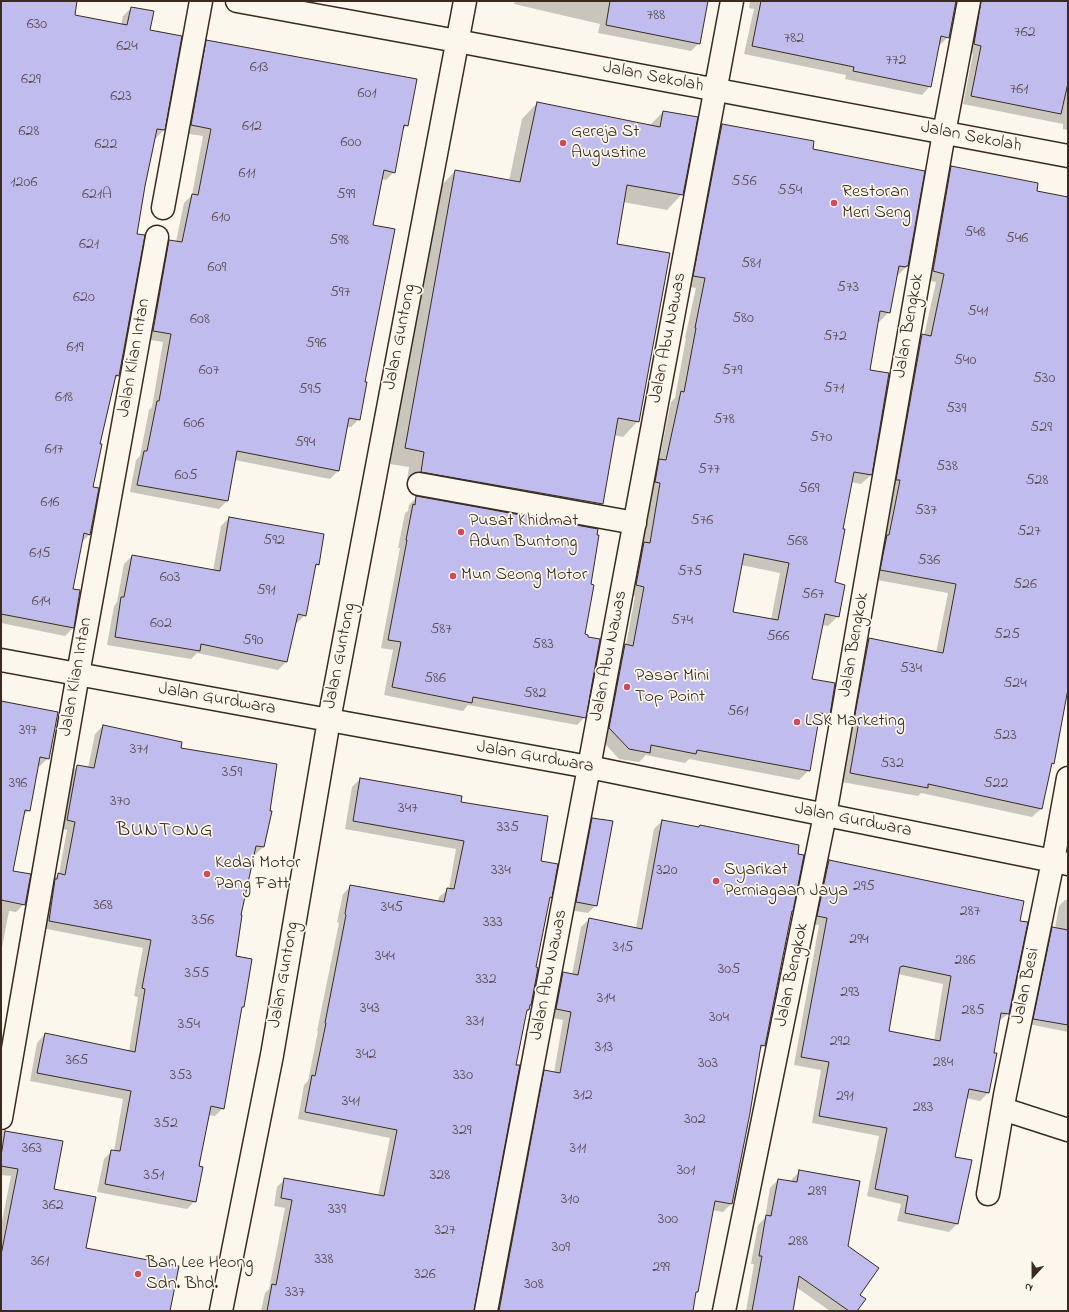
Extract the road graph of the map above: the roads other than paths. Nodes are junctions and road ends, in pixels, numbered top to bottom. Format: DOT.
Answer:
graph roads {
  1 [pos="201,1"];
  2 [pos="238,1"];
  3 [pos="465,1"];
  4 [pos="732,1"];
  5 [pos="969,1"];
  6 [pos="457,41"];
  7 [pos="716,89"];
  8 [pos="944,133"];
  9 [pos="1068,156"];
  10 [pos="163,208"];
  11 [pos="157,237"];
  12 [pos="419,484"];
  13 [pos="635,522"];
  14 [pos="1,660"];
  15 [pos="78,674"];
  16 [pos="329,720"];
  17 [pos="589,767"];
  18 [pos="1068,778"];
  19 [pos="825,815"];
  20 [pos="1061,862"];
  21 [pos="1002,1109"];
  22 [pos="1,1118"];
  23 [pos="1068,1130"];
  24 [pos="988,1194"];
  25 [pos="221,1311"];
  26 [pos="486,1311"];
  27 [pos="724,1311"];
  1 -- 10 [label="street"];
  2 -- 6 [label="street, Jalan Sekolah"];
  3 -- 6 [label="street, Jalan Guntong"];
  4 -- 7 [label="street, Jalan Abu Nawas"];
  5 -- 8 [label="street, Jalan Bengkok"];
  6 -- 7 [label="street, Jalan Sekolah"];
  6 -- 16 [label="street, Jalan Guntong"];
  7 -- 8 [label="street, Jalan Sekolah"];
  7 -- 13 [label="street, Jalan Abu Nawas"];
  8 -- 9 [label="street, Jalan Sekolah"];
  8 -- 19 [label="street, Jalan Bengkok"];
  11 -- 15 [label="street, Jalan Klian Intan"];
  12 -- 13 [label="street"];
  13 -- 17 [label="street, Jalan Abu Nawas"];
  14 -- 15 [label="street, Jalan Gurdwara"];
  15 -- 16 [label="street, Jalan Gurdwara"];
  15 -- 22 [label="street, Jalan Klian Intan"];
  16 -- 17 [label="street, Jalan Gurdwara"];
  16 -- 25 [label="street, Jalan Guntong"];
  17 -- 19 [label="street, Jalan Gurdwara"];
  17 -- 26 [label="street, Jalan Abu Nawas"];
  18 -- 20 [label="street, Jalan Besi"];
  19 -- 20 [label="street, Jalan Gurdwara"];
  19 -- 27 [label="street, Jalan Bengkok"];
  20 -- 21 [label="street, Jalan Besi"];
  21 -- 23 [label="street"];
  21 -- 24 [label="street, Jalan Besi"];
}
